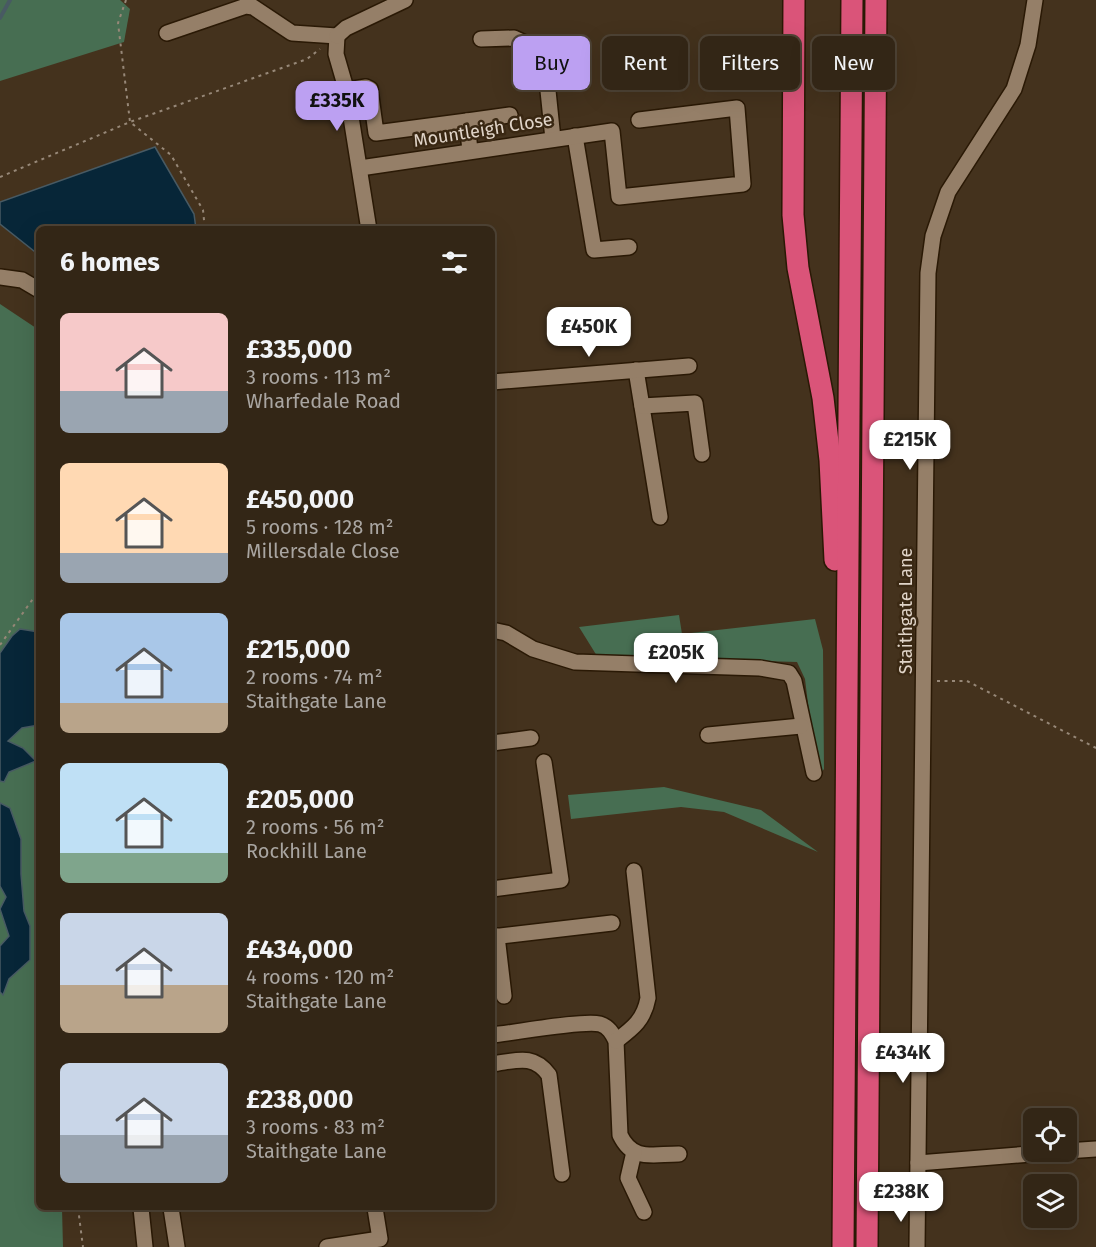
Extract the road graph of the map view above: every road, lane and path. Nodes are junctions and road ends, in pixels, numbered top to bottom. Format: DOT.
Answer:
graph roads {
  1 [pos="126,0"];
  2 [pos="405,0"];
  3 [pos="794,0"];
  4 [pos="852,0"];
  5 [pos="876,0"];
  6 [pos="1035,0"];
  7 [pos="166,33"];
  8 [pos="337,36"];
  9 [pos="481,39"];
  10 [pos="347,90"];
  11 [pos="510,115"];
  12 [pos="639,120"];
  13 [pos="467,121"];
  14 [pos="130,122"];
  15 [pos="575,136"];
  16 [pos="553,139"];
  17 [pos="470,151"];
  18 [pos="360,168"];
  19 [pos="0,177"];
  20 [pos="205,226"];
  21 [pos="368,226"];
  22 [pos="629,247"];
  23 [pos="0,277"];
  24 [pos="36,288"];
  25 [pos="689,366"];
  26 [pos="636,370"];
  27 [pos="495,382"];
  28 [pos="642,406"];
  29 [pos="702,454"];
  30 [pos="660,517"];
  31 [pos="36,590"];
  32 [pos="495,631"];
  33 [pos="0,645"];
  34 [pos="847,650"];
  35 [pos="925,681"];
  36 [pos="801,726"];
  37 [pos="708,735"];
  38 [pos="531,738"];
  39 [pos="495,742"];
  40 [pos="1096,748"];
  41 [pos="544,762"];
  42 [pos="814,773"];
  43 [pos="634,871"];
  44 [pos="495,889"];
  45 [pos="612,923"];
  46 [pos="495,936"];
  47 [pos="495,942"];
  48 [pos="504,996"];
  49 [pos="495,1035"];
  50 [pos="616,1041"];
  51 [pos="495,1064"];
  52 [pos="1096,1149"];
  53 [pos="1077,1150"];
  54 [pos="634,1152"];
  55 [pos="679,1154"];
  56 [pos="1023,1155"];
  57 [pos="918,1163"];
  58 [pos="562,1174"];
  59 [pos="78,1210"];
  60 [pos="141,1210"];
  61 [pos="171,1210"];
  62 [pos="375,1210"];
  63 [pos="644,1212"];
  64 [pos="83,1247"];
  65 [pos="145,1247"];
  66 [pos="177,1247"];
  67 [pos="327,1247"];
  68 [pos="843,1247"];
  69 [pos="867,1247"];
  70 [pos="917,1247"];
  1 -- 14 [label="path"];
  2 -- 8 [label="street"];
  3 -- 34 [label="highway"];
  4 -- 34 [label="highway"];
  5 -- 69 [label="highway"];
  6 -- 35 [label="street, Staithgate Lane"];
  7 -- 8 [label="street"];
  8 -- 10 [label="street"];
  8 -- 14 [label="path"];
  9 -- 16 [label="street"];
  10 -- 13 [label="street"];
  10 -- 18 [label="street"];
  11 -- 13 [label="street"];
  12 -- 15 [label="street, Mountleigh Close"];
  13 -- 17 [label="street"];
  14 -- 19 [label="path"];
  14 -- 20 [label="path"];
  15 -- 16 [label="street, Mountleigh Close"];
  15 -- 22 [label="street"];
  16 -- 17 [label="street, Mountleigh Close"];
  17 -- 18 [label="street, Mountleigh Close"];
  18 -- 21 [label="street"];
  23 -- 24 [label="street"];
  25 -- 26 [label="street"];
  26 -- 27 [label="street"];
  26 -- 28 [label="street"];
  28 -- 29 [label="street"];
  28 -- 30 [label="street"];
  31 -- 33 [label="path"];
  32 -- 36 [label="street"];
  34 -- 68 [label="highway"];
  35 -- 40 [label="path"];
  35 -- 57 [label="street, Staithgate Lane"];
  36 -- 37 [label="street"];
  36 -- 42 [label="street"];
  38 -- 39 [label="street"];
  41 -- 44 [label="street"];
  43 -- 50 [label="street"];
  45 -- 46 [label="street"];
  47 -- 48 [label="street"];
  49 -- 50 [label="street"];
  50 -- 54 [label="street"];
  51 -- 58 [label="street"];
  52 -- 53 [label="street"];
  54 -- 55 [label="street"];
  54 -- 63 [label="street"];
  56 -- 57 [label="street"];
  57 -- 70 [label="street, Staithgate Lane"];
  59 -- 64 [label="path"];
  60 -- 65 [label="street"];
  61 -- 66 [label="street"];
  62 -- 67 [label="street"];
}
